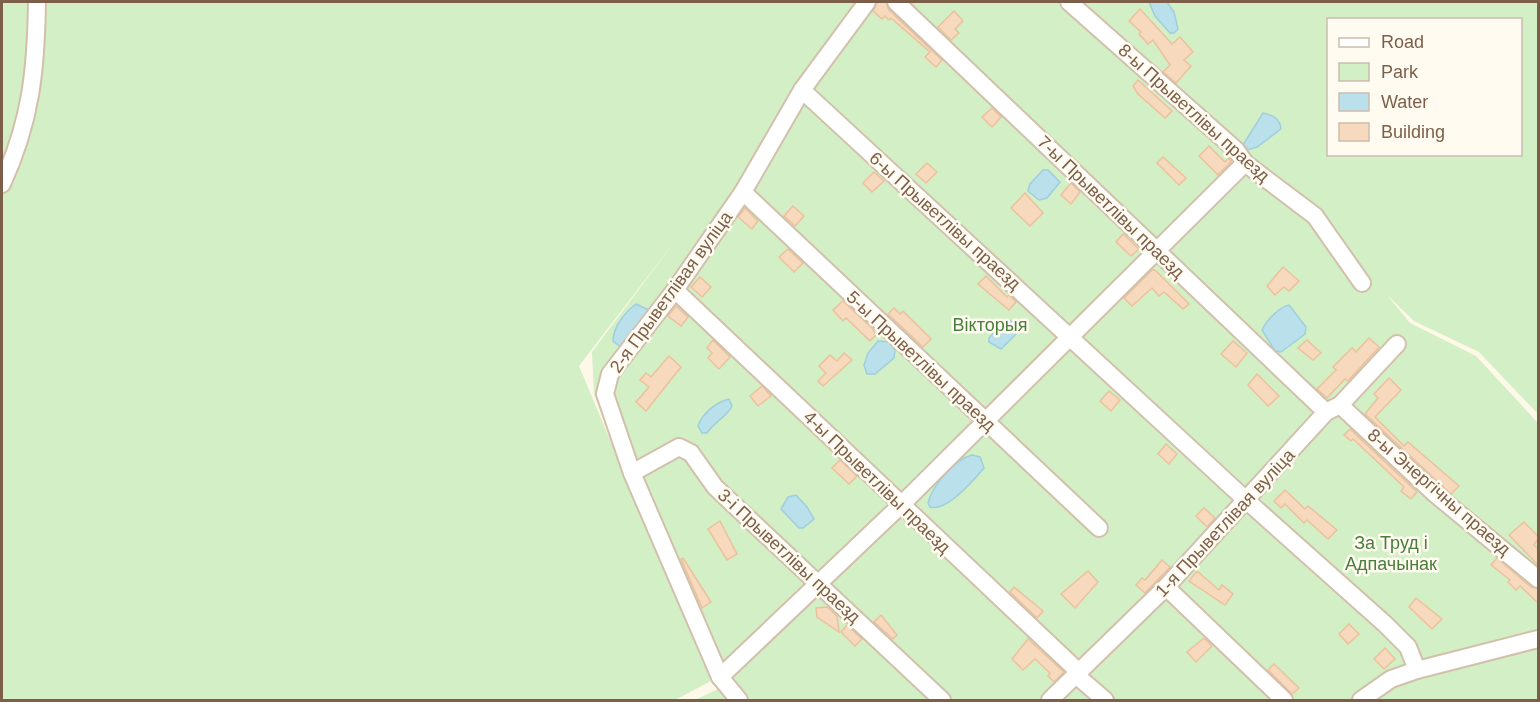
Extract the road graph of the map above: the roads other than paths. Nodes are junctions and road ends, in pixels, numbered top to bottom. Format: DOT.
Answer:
graph roads {
  1 [pos="37,2"];
  2 [pos="867,2"];
  3 [pos="896,2"];
  4 [pos="1069,2"];
  5 [pos="802,90"];
  6 [pos="1245,163"];
  7 [pos="2,184"];
  8 [pos="743,192"];
  9 [pos="1157,252"];
  10 [pos="1362,283"];
  11 [pos="675,290"];
  12 [pos="1072,337"];
  13 [pos="1397,344"];
  14 [pos="1333,409"];
  15 [pos="983,420"];
  16 [pos="632,473"];
  17 [pos="1246,500"];
  18 [pos="901,505"];
  19 [pos="1099,528"];
  20 [pos="1539,579"];
  21 [pos="819,583"];
  22 [pos="1166,587"];
  23 [pos="1539,639"];
  24 [pos="1417,670"];
  25 [pos="1078,675"];
  26 [pos="720,677"];
  27 [pos="739,700"];
  28 [pos="942,700"];
  29 [pos="1050,700"];
  30 [pos="1105,700"];
  31 [pos="1284,700"];
  32 [pos="1361,700"];
  1 -- 7 [label="street"];
  2 -- 5 [label="street, 2-я Прыветлівая вуліца"];
  3 -- 9 [label="street, 7-ы Прыветлівы праезд"];
  4 -- 6 [label="street, 8-ы Прыветлівы праезд"];
  5 -- 8 [label="street, 2-я Прыветлівая вуліца"];
  5 -- 12 [label="street, 6-ы Прыветлівы праезд"];
  6 -- 9 [label="street"];
  6 -- 10 [label="street, 8-ы Прыветлівы праезд"];
  8 -- 11 [label="street, 2-я Прыветлівая вуліца"];
  8 -- 15 [label="street, 5-ы Прыветлівы праезд"];
  9 -- 12 [label="street"];
  9 -- 14 [label="street, 7-ы Прыветлівы праезд"];
  11 -- 16 [label="street, 2-я Прыветлівая вуліца"];
  11 -- 18 [label="street, 4-ы Прыветлівы праезд"];
  12 -- 15 [label="street"];
  12 -- 17 [label="street, 6-ы Прыветлівы праезд"];
  13 -- 14 [label="street, 1-я Прыветлівая вуліца"];
  14 -- 17 [label="street, 1-я Прыветлівая вуліца"];
  14 -- 20 [label="street, 8-ы Энергічны праезд"];
  15 -- 18 [label="street"];
  15 -- 19 [label="street, 5-ы Прыветлівы праезд"];
  16 -- 21 [label="street, 3-і Прыветлівы праезд"];
  16 -- 26 [label="street, 2-я Прыветлівая вуліца"];
  17 -- 22 [label="street, 1-я Прыветлівая вуліца"];
  17 -- 24 [label="street, 6-ы Прыветлівы праезд"];
  18 -- 21 [label="street"];
  18 -- 25 [label="street, 4-ы Прыветлівы праезд"];
  21 -- 26 [label="street"];
  21 -- 28 [label="street, 3-і Прыветлівы праезд"];
  22 -- 25 [label="street, 1-я Прыветлівая вуліца"];
  22 -- 31 [label="street"];
  23 -- 24 [label="street"];
  24 -- 32 [label="street"];
  25 -- 29 [label="street, 1-я Прыветлівая вуліца"];
  25 -- 30 [label="street, 4-ы Прыветлівы праезд"];
  26 -- 27 [label="street, 2-я Прыветлівая вуліца"];
}
